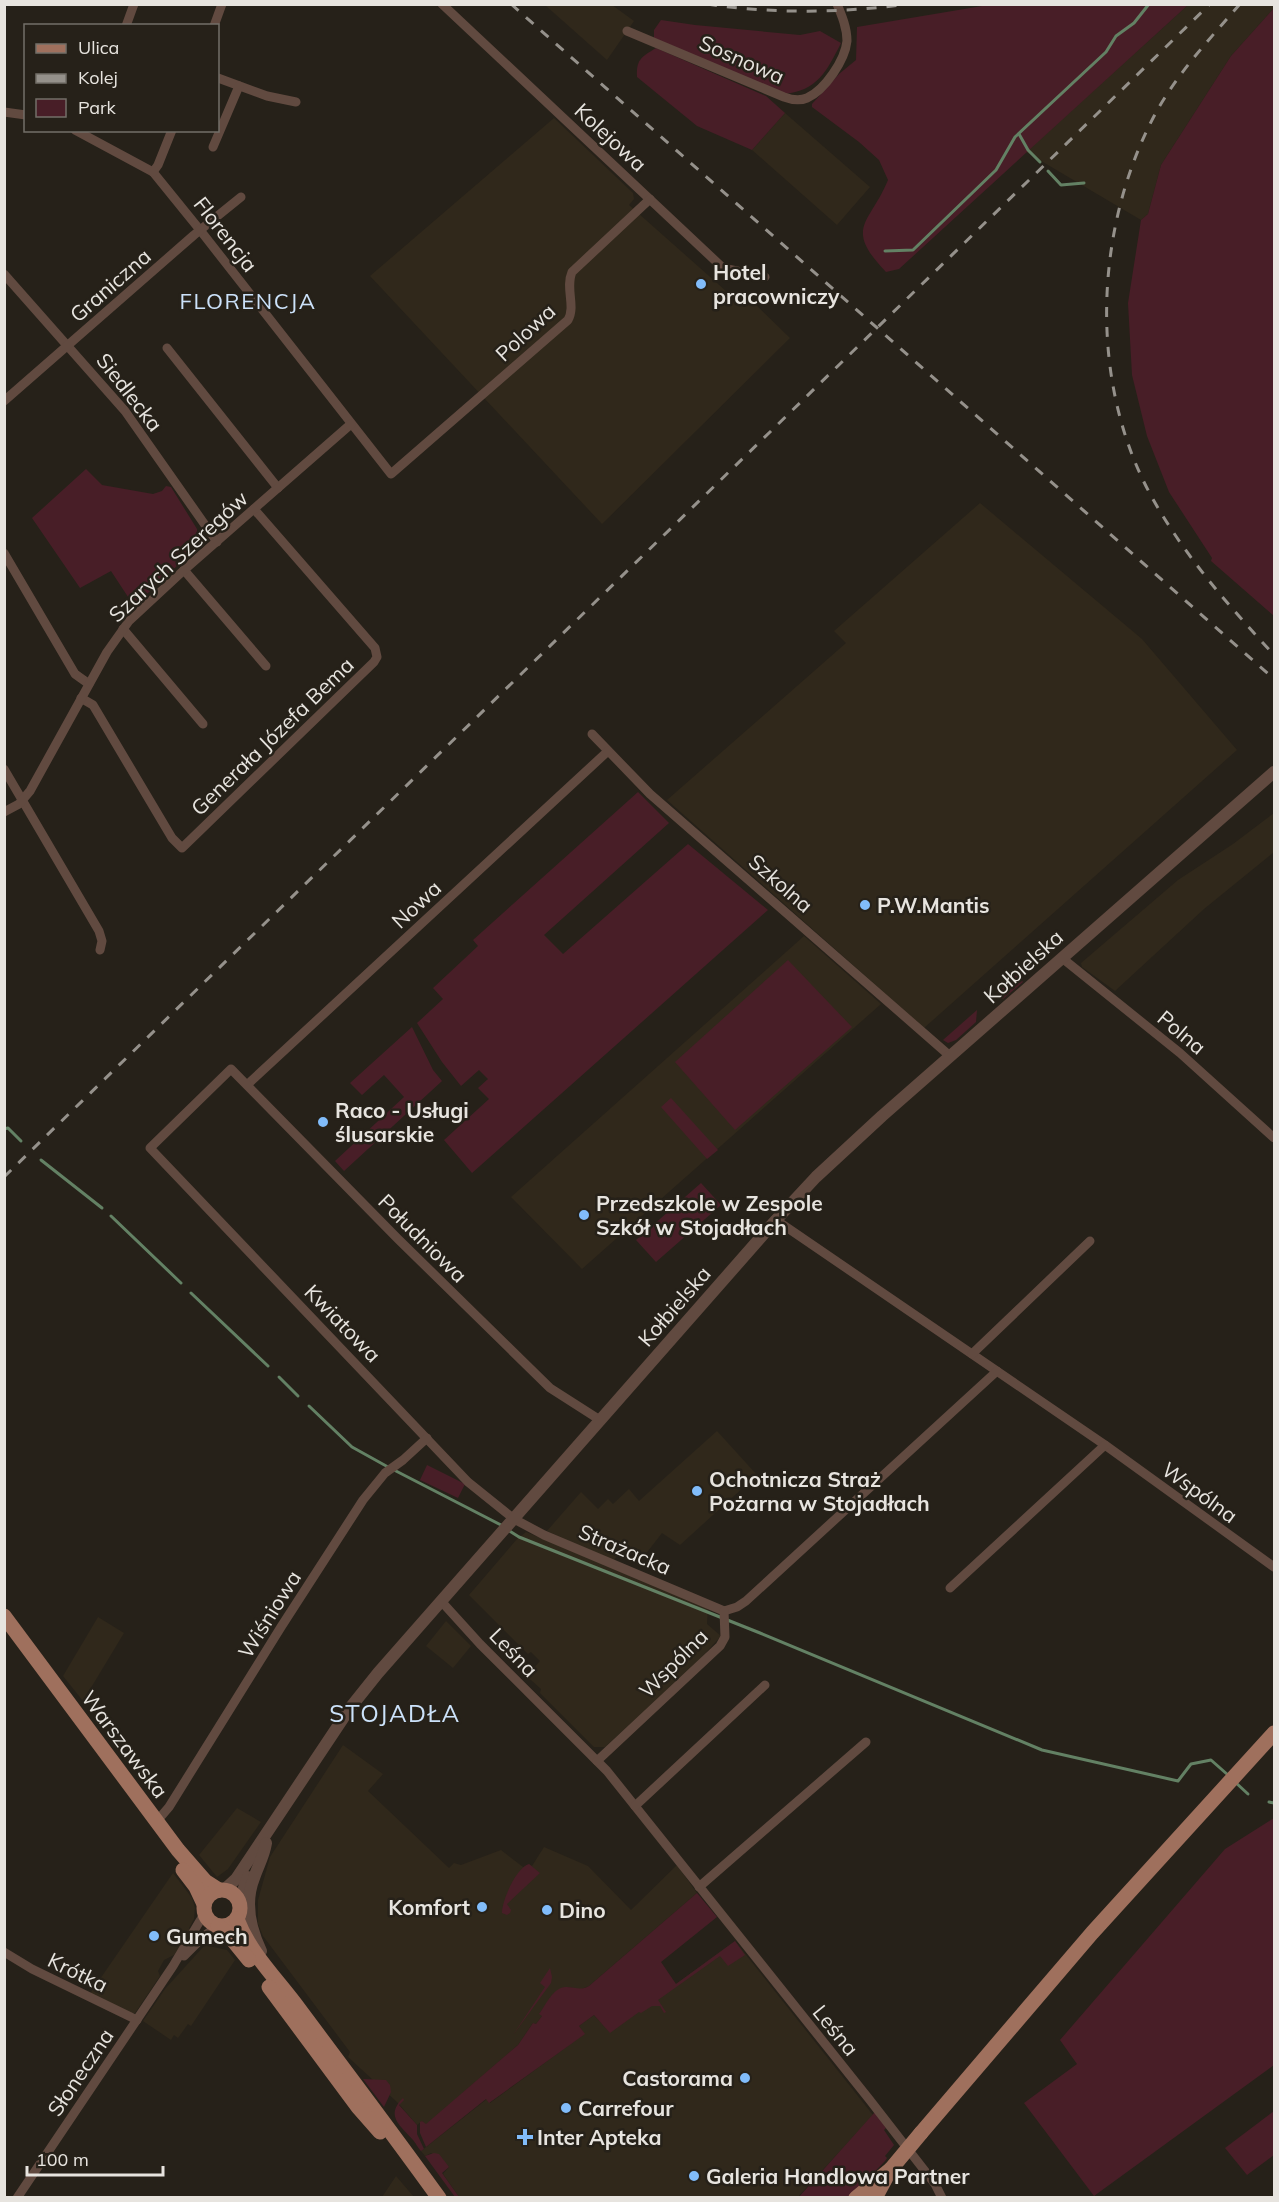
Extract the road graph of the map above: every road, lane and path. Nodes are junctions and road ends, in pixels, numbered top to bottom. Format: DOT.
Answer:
graph roads {
  1 [pos="134,4"];
  2 [pos="222,4"];
  3 [pos="442,4"];
  4 [pos="837,4"];
  5 [pos="127,24"];
  6 [pos="215,24"];
  7 [pos="627,31"];
  8 [pos="219,78"];
  9 [pos="239,86"];
  10 [pos="296,102"];
  11 [pos="4,112"];
  12 [pos="24,115"];
  13 [pos="80,132"];
  14 [pos="171,132"];
  15 [pos="213,147"];
  16 [pos="153,172"];
  17 [pos="241,197"];
  18 [pos="650,199"];
  19 [pos="200,230"];
  20 [pos="4,274"];
  21 [pos="765,277"];
  22 [pos="69,345"];
  23 [pos="167,348"];
  24 [pos="4,401"];
  25 [pos="351,424"];
  26 [pos="391,474"];
  27 [pos="278,488"];
  28 [pos="254,509"];
  29 [pos="217,542"];
  30 [pos="4,553"];
  31 [pos="184,570"];
  32 [pos="123,629"];
  33 [pos="266,666"];
  34 [pos="89,684"];
  35 [pos="81,698"];
  36 [pos="204,724"];
  37 [pos="592,734"];
  38 [pos="608,751"];
  39 [pos="4,769"];
  40 [pos="1275,772"];
  41 [pos="22,799"];
  42 [pos="4,812"];
  43 [pos="100,950"];
  44 [pos="1062,958"];
  45 [pos="950,1056"];
  46 [pos="248,1084"];
  47 [pos="1275,1138"];
  48 [pos="150,1148"];
  49 [pos="776,1220"];
  50 [pos="1090,1241"];
  51 [pos="972,1354"];
  52 [pos="997,1371"];
  53 [pos="600,1420"];
  54 [pos="427,1438"];
  55 [pos="1106,1445"];
  56 [pos="509,1524"];
  57 [pos="1275,1567"];
  58 [pos="950,1588"];
  59 [pos="441,1601"];
  60 [pos="724,1615"];
  61 [pos="4,1616"];
  62 [pos="4,1629"];
  63 [pos="765,1685"];
  64 [pos="1275,1733"];
  65 [pos="866,1742"];
  66 [pos="597,1761"];
  67 [pos="636,1806"];
  68 [pos="157,1821"];
  69 [pos="272,1828"];
  70 [pos="266,1843"];
  71 [pos="699,1887"];
  72 [pos="221,1890"];
  73 [pos="239,1901"];
  74 [pos="204,1909"];
  75 [pos="237,1919"];
  76 [pos="218,1926"];
  77 [pos="4,1952"];
  78 [pos="174,1966"];
  79 [pos="291,1997"];
  80 [pos="137,2020"];
  81 [pos="891,2169"];
  82 [pos="18,2198"];
  83 [pos="428,2198"];
  84 [pos="439,2198"];
  85 [pos="856,2198"];
  86 [pos="867,2198"];
  87 [pos="875,2198"];
  88 [pos="942,2198"];
  1 -- 5 [label="street"];
  2 -- 6 [label="street"];
  3 -- 18 [label="street, Kolejowa"];
  4 -- 7 [label="street, Sosnowa"];
  8 -- 9 [label="street"];
  9 -- 10 [label="street"];
  9 -- 15 [label="street"];
  11 -- 12 [label="street"];
  13 -- 16 [label="street, Florencja"];
  14 -- 16 [label="street"];
  16 -- 19 [label="street, Florencja"];
  17 -- 19 [label="street, Graniczna"];
  18 -- 21 [label="street, Kolejowa"];
  18 -- 26 [label="street, Polowa"];
  19 -- 22 [label="street, Graniczna"];
  19 -- 25 [label="street, Florencja"];
  20 -- 22 [label="street, Siedlecka"];
  22 -- 24 [label="street, Graniczna"];
  22 -- 29 [label="street, Siedlecka"];
  23 -- 27 [label="street"];
  25 -- 26 [label="street, Florencja"];
  25 -- 27 [label="street, Szarych Szeregów"];
  27 -- 28 [label="street, Szarych Szeregów"];
  28 -- 29 [label="street, Szarych Szeregów"];
  28 -- 35 [label="street, Generała Józefa Bema"];
  29 -- 31 [label="street, Szarych Szeregów"];
  30 -- 34 [label="street"];
  31 -- 32 [label="street, Szarych Szeregów"];
  31 -- 33 [label="street"];
  32 -- 34 [label="street, Szarych Szeregów"];
  32 -- 36 [label="street"];
  34 -- 35 [label="street, Szarych Szeregów"];
  35 -- 41 [label="street, Szarych Szeregów"];
  37 -- 38 [label="street, Szkolna"];
  38 -- 45 [label="street, Szkolna"];
  38 -- 46 [label="street, Nowa"];
  39 -- 41 [label="street"];
  40 -- 44 [label="street, Kołbielska"];
  41 -- 42 [label="street, Szarych Szeregów"];
  41 -- 43 [label="street"];
  44 -- 45 [label="street, Kołbielska"];
  44 -- 47 [label="street, Polna"];
  45 -- 49 [label="street, Kołbielska"];
  46 -- 48 [label="street, Południowa"];
  46 -- 53 [label="street, Południowa"];
  48 -- 54 [label="street, Kwiatowa"];
  49 -- 51 [label="street, Wspólna"];
  49 -- 53 [label="street, Kołbielska"];
  50 -- 51 [label="street"];
  51 -- 52 [label="street, Wspólna"];
  52 -- 55 [label="street, Wspólna"];
  52 -- 60 [label="street, Wspólna"];
  53 -- 56 [label="street, Kołbielska"];
  54 -- 56 [label="street, Kwiatowa"];
  54 -- 68 [label="street, Wiśniowa"];
  55 -- 57 [label="street, Wspólna"];
  55 -- 58 [label="street"];
  56 -- 59 [label="street, Kołbielska"];
  56 -- 60 [label="street, Strażacka"];
  59 -- 66 [label="street, Leśna"];
  59 -- 69 [label="street, Kołbielska"];
  60 -- 66 [label="street, Wspólna"];
  61 -- 68 [label="main road, Warszawska"];
  62 -- 74 [label="main road, Warszawska"];
  63 -- 67 [label="street"];
  64 -- 81 [label="main road, bridge"];
  65 -- 71 [label="street"];
  66 -- 67 [label="street, Leśna"];
  67 -- 71 [label="street, Leśna"];
  68 -- 72 [label="main road, Warszawska"];
  69 -- 70 [label="street, Kołbielska"];
  69 -- 72 [label="street, Kołbielska"];
  70 -- 73 [label="street, Kołbielska"];
  70 -- 79 [label="street"];
  71 -- 88 [label="street, Leśna"];
  72 -- 73 [label="main road"];
  72 -- 74 [label="main road"];
  73 -- 75 [label="main road"];
  74 -- 76 [label="main road"];
  74 -- 78 [label="street, Słoneczna"];
  75 -- 76 [label="main road"];
  75 -- 79 [label="main road"];
  76 -- 78 [label="street, Słoneczna"];
  76 -- 83 [label="main road"];
  77 -- 80 [label="street, Krótka"];
  78 -- 80 [label="street, Słoneczna"];
  79 -- 84 [label="main road"];
  80 -- 82 [label="street, Słoneczna"];
  81 -- 85 [label="main road"];
  81 -- 86 [label="main road"];
  81 -- 87 [label="main road"];
}
